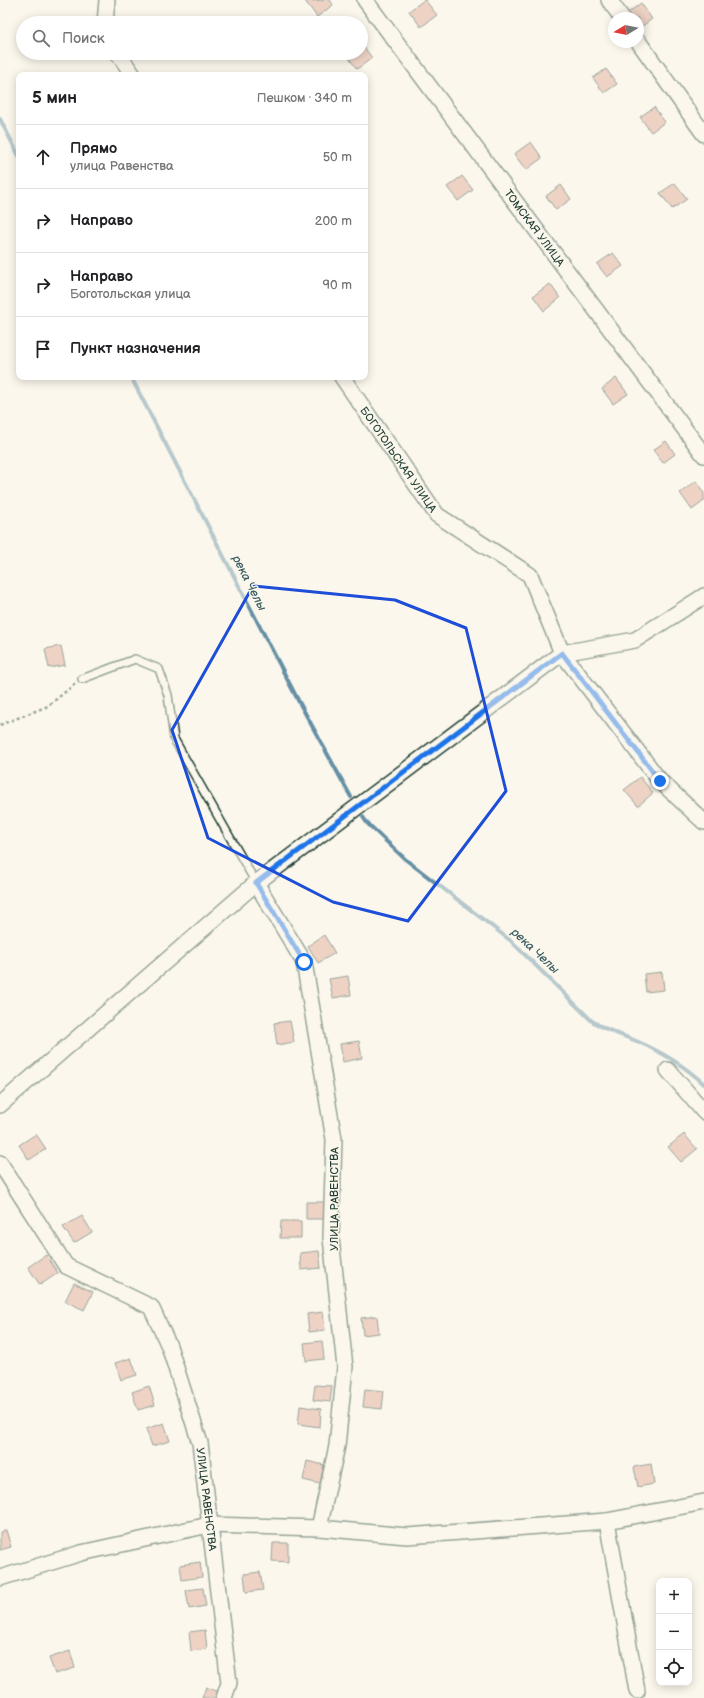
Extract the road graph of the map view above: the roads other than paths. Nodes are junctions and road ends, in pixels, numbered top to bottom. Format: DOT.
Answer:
graph roads {
  1 [pos="107,0"];
  2 [pos="365,0"];
  3 [pos="609,0"];
  4 [pos="618,12"];
  5 [pos="106,16"];
  6 [pos="643,48"];
  7 [pos="123,60"];
  8 [pos="131,72"];
  9 [pos="704,134"];
  10 [pos="344,380"];
  11 [pos="704,455"];
  12 [pos="704,596"];
  13 [pos="562,653"];
  14 [pos="82,678"];
  15 [pos="704,822"];
  16 [pos="256,883"];
  17 [pos="668,1070"];
  18 [pos="0,1105"];
  19 [pos="704,1112"];
  20 [pos="0,1163"];
  21 [pos="704,1502"];
  22 [pos="607,1521"];
  23 [pos="209,1525"];
  24 [pos="319,1528"];
  25 [pos="0,1578"];
  26 [pos="637,1691"];
  27 [pos="224,1698"];
  1 -- 5 [label="street"];
  2 -- 11 [label="street, ТОМСКАЯ УЛИЦА"];
  3 -- 4 [label="street"];
  6 -- 9 [label="street"];
  7 -- 8 [label="street"];
  10 -- 13 [label="street, БОГОТОЛЬСКАЯ УЛИЦА"];
  12 -- 13 [label="street"];
  13 -- 15 [label="street, БОГОТОЛЬСКАЯ УЛИЦА"];
  13 -- 16 [label="street"];
  14 -- 16 [label="lane"];
  16 -- 18 [label="street"];
  16 -- 24 [label="street, УЛИЦА РАВЕНСТВА"];
  17 -- 19 [label="street"];
  20 -- 23 [label="street, УЛИЦА РАВЕНСТВА"];
  21 -- 22 [label="street"];
  22 -- 24 [label="street"];
  22 -- 26 [label="street"];
  23 -- 24 [label="street"];
  23 -- 25 [label="street"];
  23 -- 27 [label="street, УЛИЦА РАВЕНСТВА"];
}
